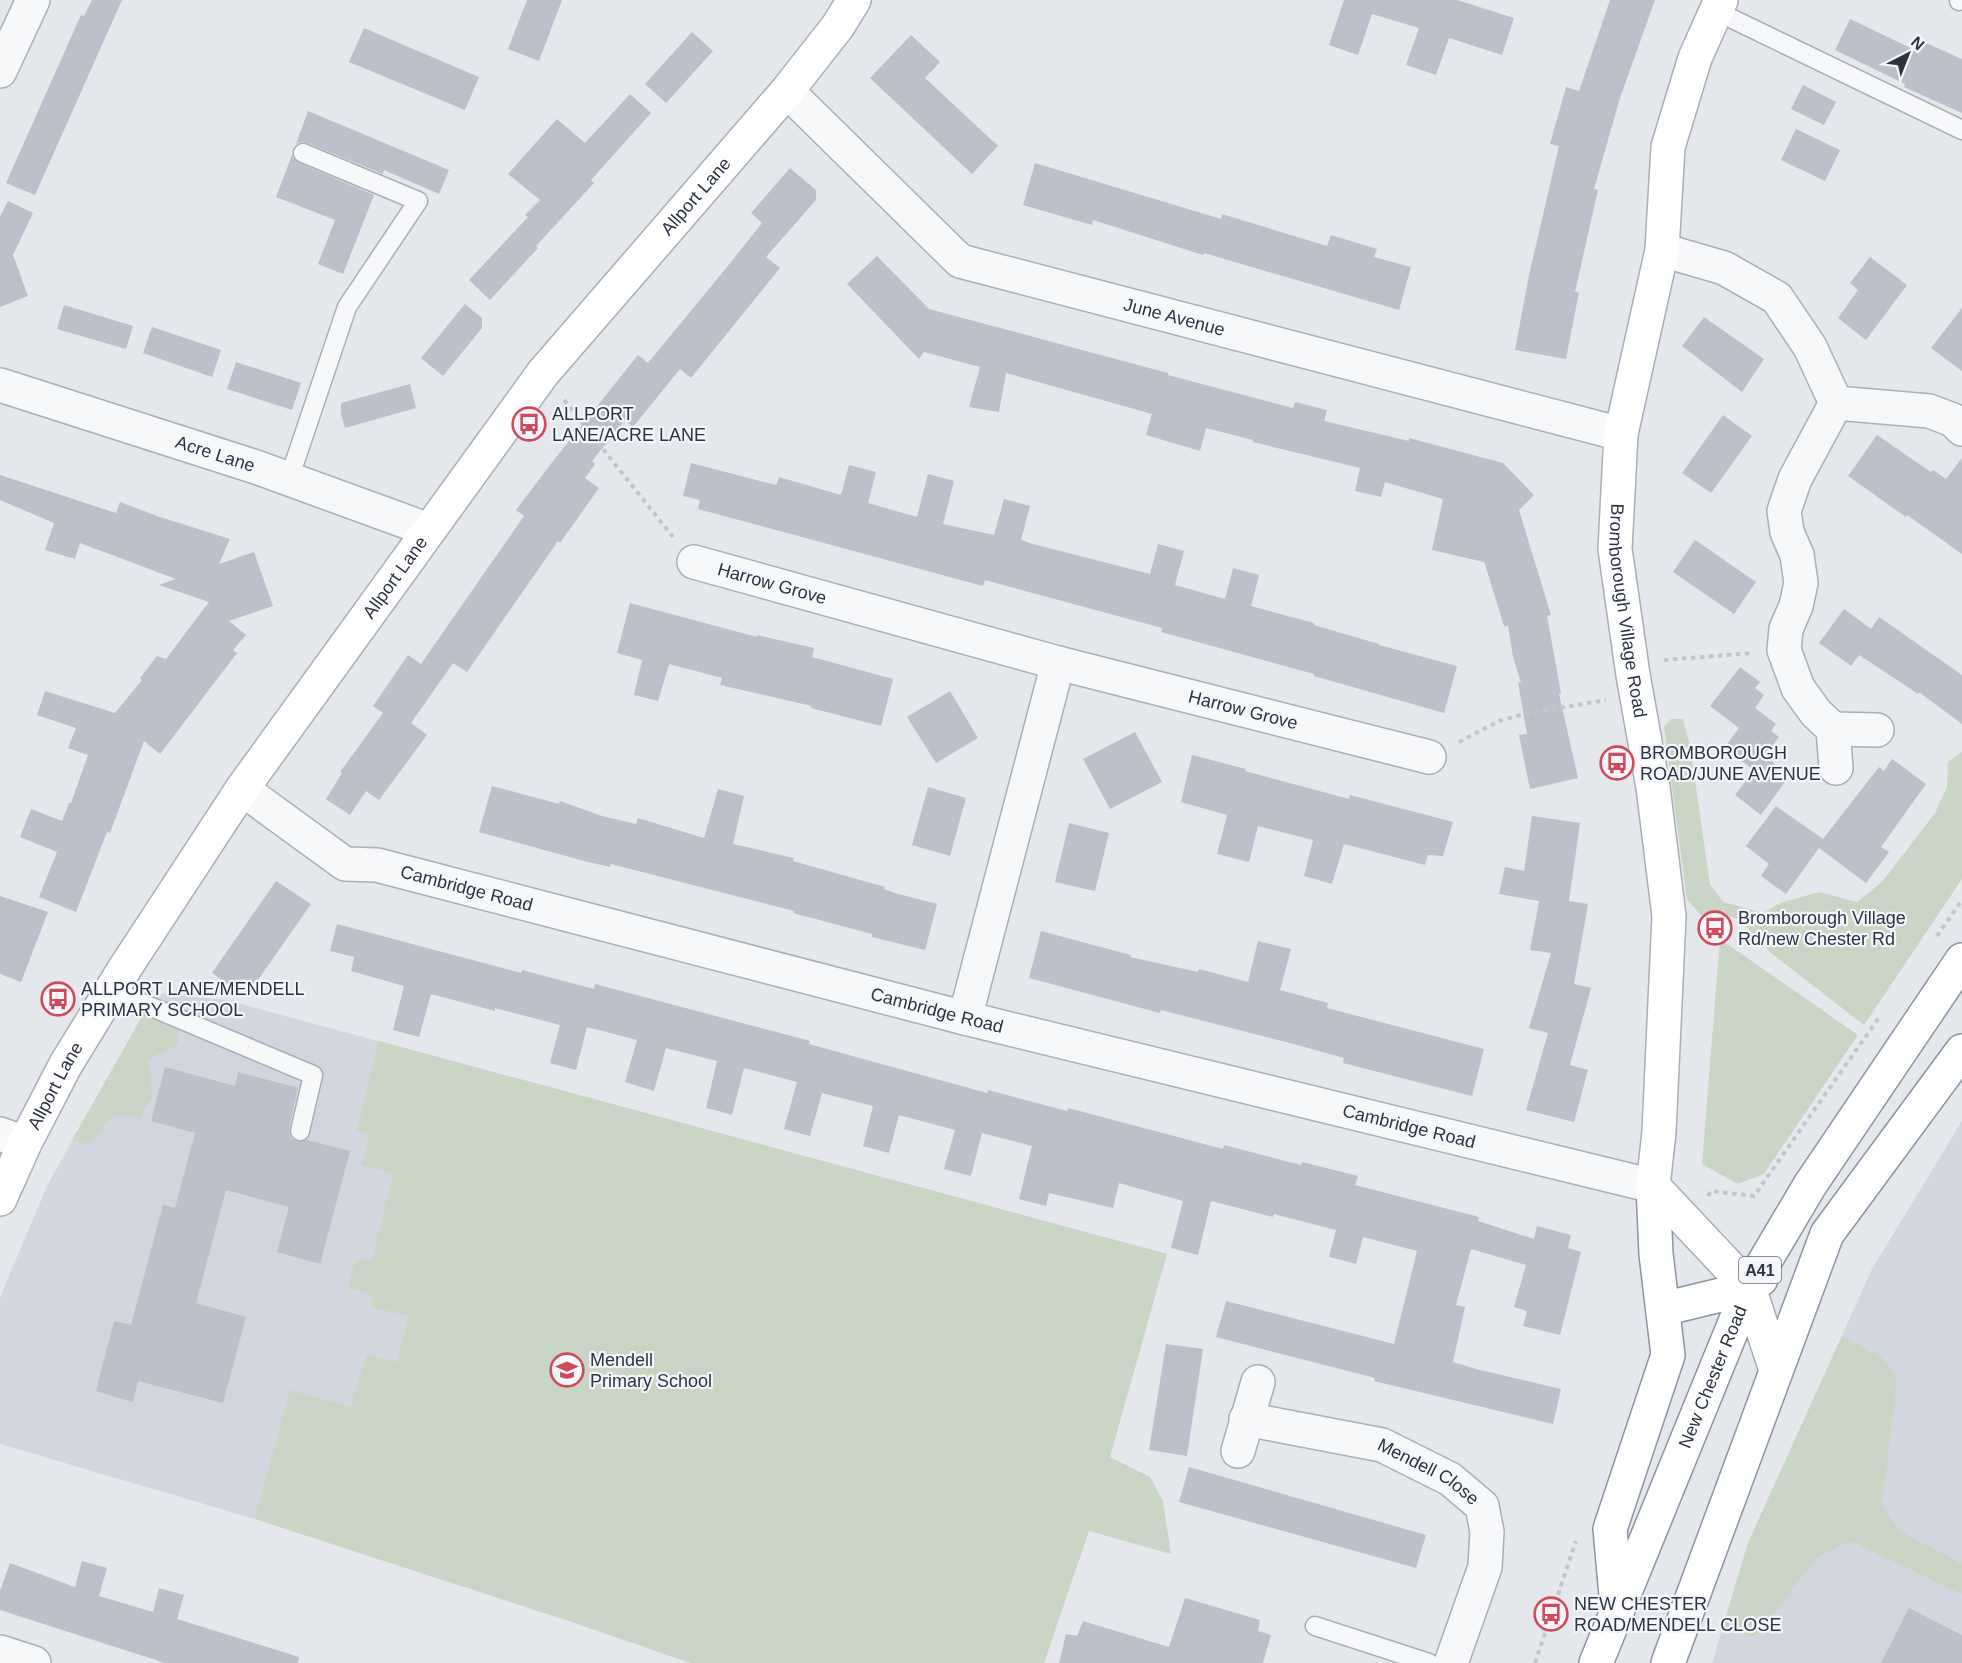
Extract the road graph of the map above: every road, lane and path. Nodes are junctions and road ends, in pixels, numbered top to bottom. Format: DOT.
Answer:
graph roads {
  1 [pos="33,0"];
  2 [pos="854,0"];
  3 [pos="1718,5"];
  4 [pos="0,71"];
  5 [pos="787,91"];
  6 [pos="1962,130"];
  7 [pos="303,153"];
  8 [pos="1662,250"];
  9 [pos="543,373"];
  10 [pos="0,385"];
  11 [pos="1836,403"];
  12 [pos="1962,429"];
  13 [pos="1621,434"];
  14 [pos="289,479"];
  15 [pos="429,530"];
  16 [pos="694,562"];
  17 [pos="1784,650"];
  18 [pos="1058,663"];
  19 [pos="1631,663"];
  20 [pos="1636,695"];
  21 [pos="1833,729"];
  22 [pos="1877,730"];
  23 [pos="1429,757"];
  24 [pos="1836,768"];
  25 [pos="242,789"];
  26 [pos="1962,960"];
  27 [pos="111,990"];
  28 [pos="965,1018"];
  29 [pos="1962,1051"];
  30 [pos="300,1131"];
  31 [pos="12,1139"];
  32 [pos="1653,1186"];
  33 [pos="0,1199"];
  34 [pos="1827,1234"];
  35 [pos="1749,1288"];
  36 [pos="1663,1309"];
  37 [pos="1776,1370"];
  38 [pos="1258,1382"];
  39 [pos="1246,1419"];
  40 [pos="1238,1450"];
  41 [pos="1618,1611"];
  42 [pos="1315,1626"];
  43 [pos="0,1652"];
  44 [pos="34,1663"];
  45 [pos="1429,1663"];
  46 [pos="1451,1663"];
  47 [pos="1596,1663"];
  48 [pos="1668,1663"];
  1 -- 4 [label="street"];
  2 -- 5 [label="main road, Allport Lane"];
  3 -- 6 [label="lane"];
  3 -- 8 [label="main road, Bromborough Village Road"];
  5 -- 9 [label="main road, Allport Lane"];
  5 -- 13 [label="street, June Avenue"];
  7 -- 14 [label="lane"];
  8 -- 11 [label="street"];
  8 -- 13 [label="main road, Bromborough Village Road"];
  9 -- 15 [label="main road, Allport Lane"];
  9 -- 16 [label="path"];
  10 -- 14 [label="street, Acre Lane"];
  11 -- 12 [label="street"];
  11 -- 17 [label="street"];
  13 -- 19 [label="main road, Bromborough Village Road"];
  14 -- 15 [label="street, Acre Lane"];
  15 -- 25 [label="main road, Allport Lane"];
  16 -- 18 [label="street, Harrow Grove"];
  17 -- 19 [label="path"];
  17 -- 21 [label="street"];
  18 -- 23 [label="street, Harrow Grove"];
  18 -- 28 [label="street"];
  19 -- 20 [label="main road, Bromborough Village Road"];
  20 -- 23 [label="path"];
  20 -- 32 [label="main road, Bromborough Village Road"];
  21 -- 22 [label="street"];
  21 -- 24 [label="street"];
  25 -- 27 [label="main road, Allport Lane"];
  25 -- 28 [label="street, Cambridge Road"];
  26 -- 35 [label="main road, New Chester Road / A41"];
  27 -- 30 [label="lane"];
  27 -- 31 [label="main road, Allport Lane"];
  28 -- 32 [label="street, Cambridge Road"];
  29 -- 34 [label="main road, A41"];
  31 -- 33 [label="main road, Allport Lane"];
  32 -- 35 [label="main road"];
  32 -- 36 [label="main road, Bromborough Village Road"];
  34 -- 35 [label="main road"];
  34 -- 37 [label="main road, A41"];
  35 -- 36 [label="main road"];
  35 -- 37 [label="main road"];
  35 -- 41 [label="main road, New Chester Road / A41"];
  36 -- 41 [label="main road, Bromborough Village Road"];
  37 -- 48 [label="main road, A41"];
  38 -- 39 [label="street"];
  39 -- 40 [label="street"];
  39 -- 46 [label="street, Mendell Close"];
  41 -- 47 [label="main road, New Chester Road / A41"];
  42 -- 45 [label="lane"];
  43 -- 44 [label="street"];
}
